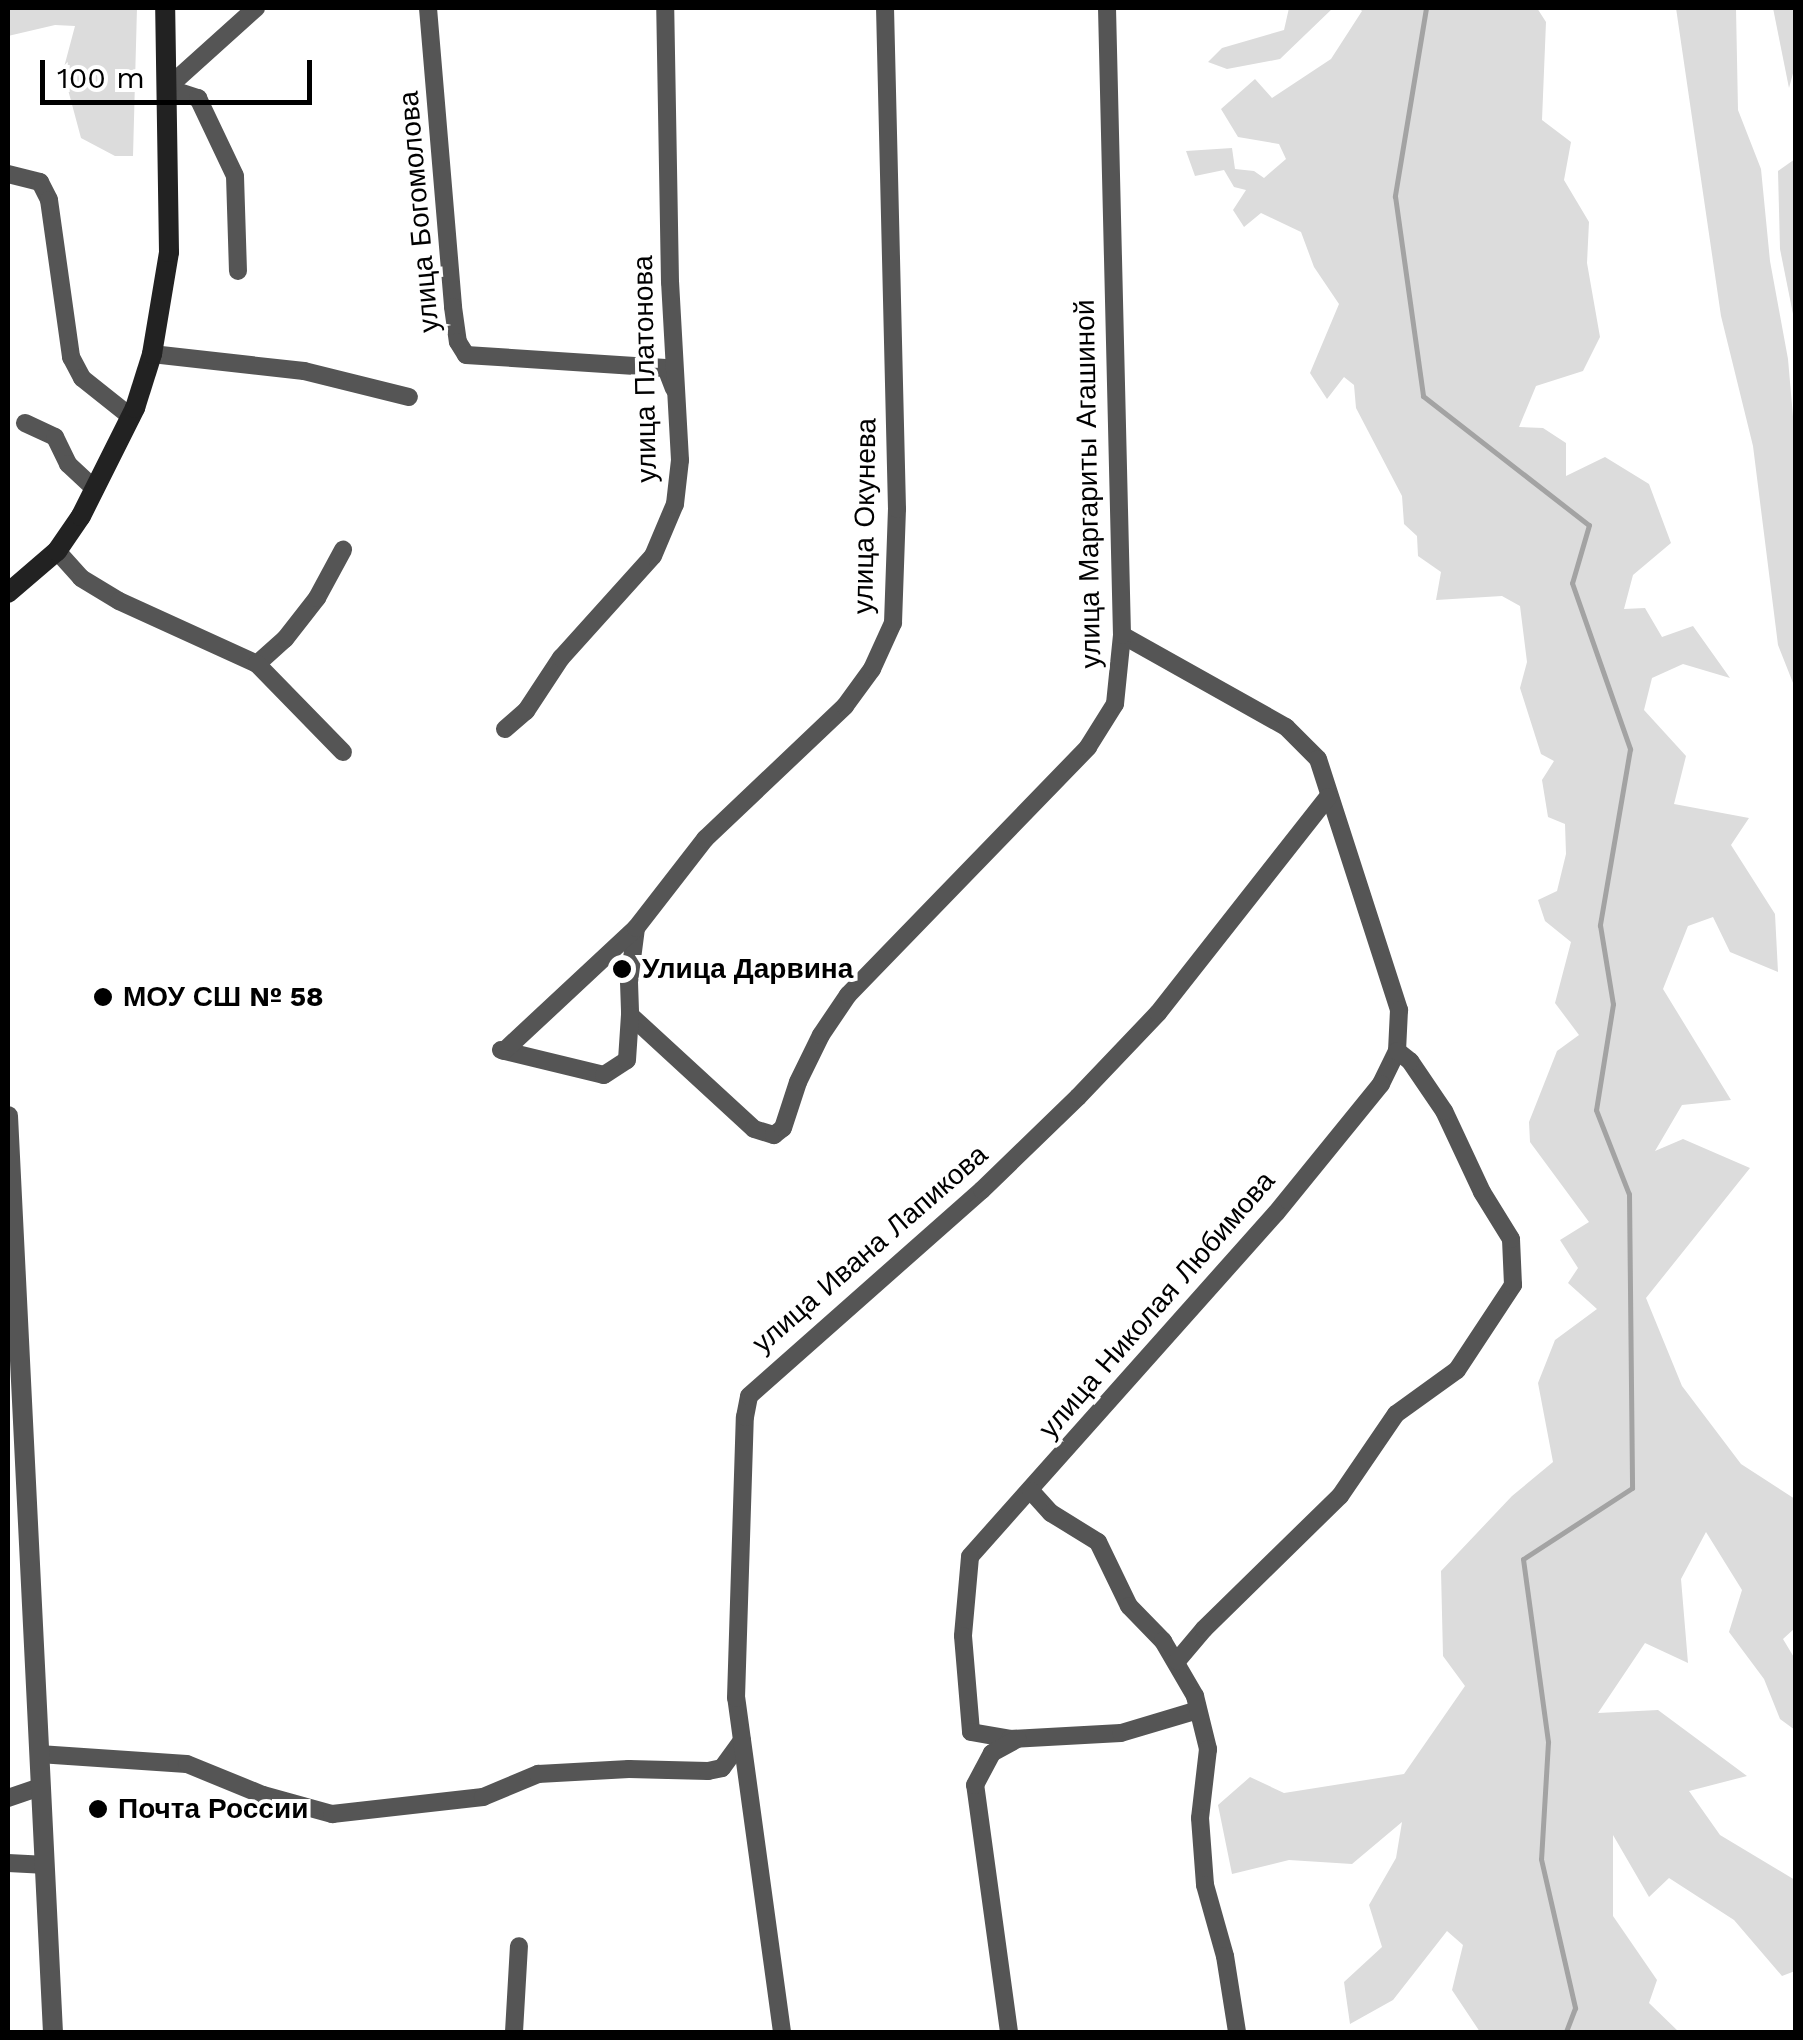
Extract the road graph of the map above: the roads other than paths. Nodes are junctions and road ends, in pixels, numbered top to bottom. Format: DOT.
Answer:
graph roads {
  1 [pos="165,8"];
  2 [pos="256,8"];
  3 [pos="428,8"];
  4 [pos="665,8"];
  5 [pos="885,8"];
  6 [pos="1107,8"];
  7 [pos="166,88"];
  8 [pos="8,174"];
  9 [pos="238,272"];
  10 [pos="672,310"];
  11 [pos="152,354"];
  12 [pos="655,368"];
  13 [pos="409,398"];
  14 [pos="677,400"];
  15 [pos="130,417"];
  16 [pos="25,424"];
  17 [pos="95,489"];
  18 [pos="57,550"];
  19 [pos="343,550"];
  20 [pos="8,593"];
  21 [pos="1122,635"];
  22 [pos="256,664"];
  23 [pos="504,729"];
  24 [pos="343,752"];
  25 [pos="1328,796"];
  26 [pos="636,928"];
  27 [pos="630,1015"];
  28 [pos="1397,1051"];
  29 [pos="8,1116"];
  30 [pos="1031,1491"];
  31 [pos="1177,1662"];
  32 [pos="1198,1710"];
  33 [pos="1018,1738"];
  34 [pos="742,1740"];
  35 [pos="38,1754"];
  36 [pos="708,1771"];
  37 [pos="40,1787"];
  38 [pos="8,1798"];
  39 [pos="750,1798"];
  40 [pos="8,1863"];
  41 [pos="42,1865"];
  42 [pos="519,1946"];
  43 [pos="54,2032"];
  44 [pos="514,2032"];
  45 [pos="782,2032"];
  46 [pos="1009,2032"];
  47 [pos="1238,2032"];
  1 -- 7 [label="main road"];
  2 -- 7 [label="street"];
  3 -- 12 [label="street, улица Богомолова"];
  4 -- 10 [label="street, улица Платонова"];
  5 -- 26 [label="street, улица Окунева"];
  6 -- 21 [label="street, улица Маргариты Агашиной"];
  7 -- 9 [label="street"];
  7 -- 11 [label="main road"];
  8 -- 15 [label="street"];
  10 -- 12 [label="street"];
  10 -- 14 [label="street, улица Платонова"];
  11 -- 13 [label="street"];
  11 -- 15 [label="main road"];
  12 -- 14 [label="street"];
  14 -- 23 [label="street, улица Платонова"];
  15 -- 17 [label="main road"];
  16 -- 17 [label="street"];
  17 -- 18 [label="main road"];
  18 -- 20 [label="main road"];
  18 -- 22 [label="street"];
  19 -- 22 [label="street"];
  21 -- 25 [label="street"];
  21 -- 27 [label="street, улица Маргариты Агашиной"];
  22 -- 24 [label="street"];
  25 -- 28 [label="street"];
  25 -- 34 [label="street, улица Ивана Лапикова"];
  26 -- 27 [label="street"];
  26 -- 27 [label="street, улица Окунева"];
  28 -- 30 [label="street, улица Николая Любимова"];
  28 -- 31 [label="street"];
  29 -- 35 [label="street"];
  30 -- 31 [label="street"];
  30 -- 33 [label="street, улица Николая Любимова"];
  31 -- 32 [label="street"];
  32 -- 33 [label="street"];
  32 -- 47 [label="street"];
  33 -- 46 [label="street"];
  34 -- 36 [label="street"];
  34 -- 39 [label="street, улица Ивана Лапикова"];
  35 -- 36 [label="street"];
  35 -- 37 [label="street"];
  36 -- 39 [label="street"];
  37 -- 38 [label="street"];
  37 -- 41 [label="street"];
  39 -- 45 [label="street, улица Ивана Лапикова"];
  40 -- 41 [label="street"];
  41 -- 43 [label="street"];
  42 -- 44 [label="street"];
}
